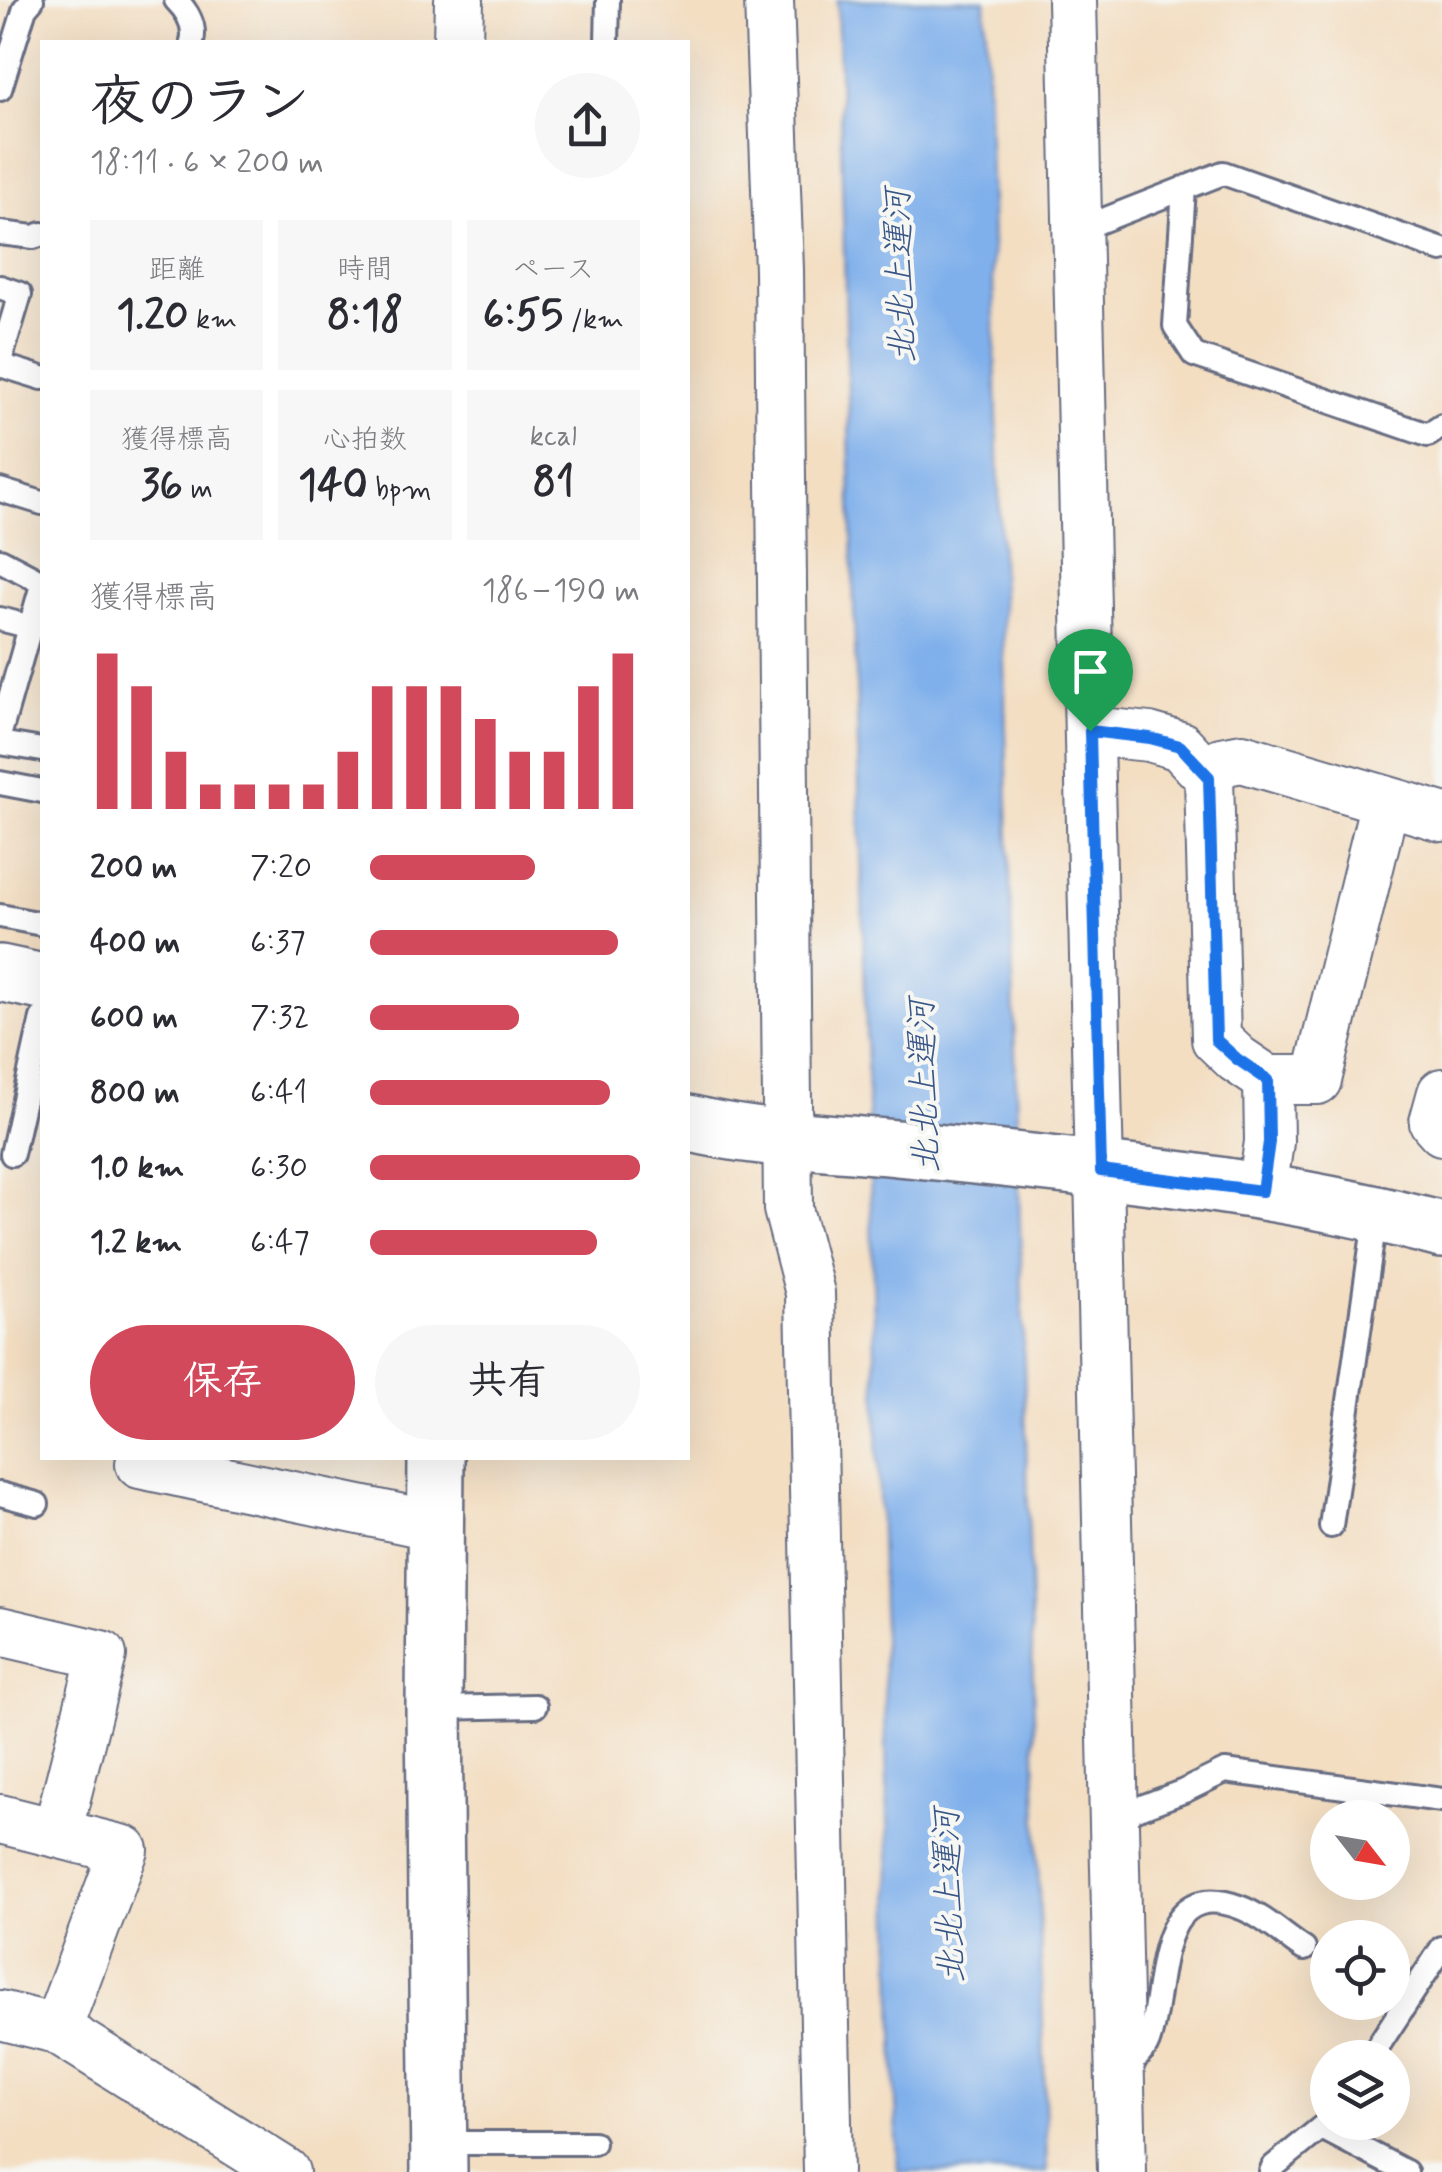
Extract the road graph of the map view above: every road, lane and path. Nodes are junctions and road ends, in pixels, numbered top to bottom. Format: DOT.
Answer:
graph roads {
  1 [pos="32,0"];
  2 [pos="176,0"];
  3 [pos="459,0"];
  4 [pos="608,0"];
  5 [pos="770,0"];
  6 [pos="1072,0"];
  7 [pos="193,40"];
  8 [pos="458,40"];
  9 [pos="607,40"];
  10 [pos="0,88"];
  11 [pos="1184,188"];
  12 [pos="1078,230"];
  13 [pos="0,233"];
  14 [pos="40,235"];
  15 [pos="1442,250"];
  16 [pos="0,288"];
  17 [pos="0,363"];
  18 [pos="40,377"];
  19 [pos="1442,426"];
  20 [pos="0,490"];
  21 [pos="40,501"];
  22 [pos="0,560"];
  23 [pos="40,582"];
  24 [pos="40,591"];
  25 [pos="0,619"];
  26 [pos="31,627"];
  27 [pos="9,669"];
  28 [pos="1090,731"];
  29 [pos="0,733"];
  30 [pos="0,743"];
  31 [pos="40,750"];
  32 [pos="1209,777"];
  33 [pos="0,784"];
  34 [pos="40,792"];
  35 [pos="1385,802"];
  36 [pos="1442,817"];
  37 [pos="0,916"];
  38 [pos="40,924"];
  39 [pos="0,973"];
  40 [pos="40,982"];
  41 [pos="40,1027"];
  42 [pos="1268,1080"];
  43 [pos="1442,1093"];
  44 [pos="690,1124"];
  45 [pos="1442,1131"];
  46 [pos="804,1139"];
  47 [pos="12,1154"];
  48 [pos="1081,1168"];
  49 [pos="1262,1191"];
  50 [pos="1376,1213"];
  51 [pos="1442,1230"];
  52 [pos="436,1460"];
  53 [pos="140,1464"];
  54 [pos="0,1494"];
  55 [pos="38,1504"];
  56 [pos="436,1526"];
  57 [pos="1330,1526"];
  58 [pos="0,1631"];
  59 [pos="535,1706"];
  60 [pos="434,1708"];
  61 [pos="1442,1800"];
  62 [pos="0,1818"];
  63 [pos="1114,1818"];
  64 [pos="56,1833"];
  65 [pos="1442,1948"];
  66 [pos="1304,1949"];
  67 [pos="0,2015"];
  68 [pos="57,2029"];
  69 [pos="1382,2040"];
  70 [pos="1120,2068"];
  71 [pos="1310,2138"];
  72 [pos="1350,2140"];
  73 [pos="593,2143"];
  74 [pos="440,2158"];
  75 [pos="285,2172"];
  76 [pos="828,2172"];
  77 [pos="1122,2172"];
  78 [pos="1272,2172"];
  79 [pos="1406,2172"];
  1 -- 10 [label="lane"];
  2 -- 7 [label="lane"];
  3 -- 8 [label="street"];
  4 -- 9 [label="lane"];
  5 -- 46 [label="street"];
  6 -- 12 [label="street"];
  11 -- 12 [label="lane"];
  11 -- 15 [label="lane"];
  11 -- 19 [label="lane"];
  12 -- 28 [label="street"];
  13 -- 14 [label="lane"];
  16 -- 17 [label="lane"];
  17 -- 18 [label="lane"];
  20 -- 21 [label="lane"];
  22 -- 23 [label="lane"];
  24 -- 26 [label="lane"];
  25 -- 26 [label="lane"];
  26 -- 27 [label="lane"];
  27 -- 29 [label="lane"];
  28 -- 32 [label="street"];
  28 -- 48 [label="street"];
  30 -- 31 [label="lane"];
  32 -- 35 [label="street"];
  32 -- 42 [label="street"];
  33 -- 34 [label="lane"];
  35 -- 36 [label="street"];
  35 -- 42 [label="street"];
  37 -- 38 [label="lane"];
  39 -- 40 [label="street"];
  41 -- 47 [label="lane"];
  42 -- 49 [label="street"];
  43 -- 45 [label="street"];
  44 -- 46 [label="street"];
  46 -- 48 [label="street"];
  46 -- 76 [label="street"];
  48 -- 49 [label="street"];
  48 -- 63 [label="street"];
  49 -- 50 [label="street"];
  50 -- 51 [label="street"];
  50 -- 57 [label="lane"];
  52 -- 56 [label="street"];
  53 -- 56 [label="street"];
  54 -- 55 [label="lane"];
  56 -- 60 [label="street"];
  58 -- 64 [label="street"];
  59 -- 60 [label="lane"];
  60 -- 74 [label="street"];
  61 -- 63 [label="lane"];
  62 -- 64 [label="street"];
  63 -- 70 [label="street"];
  64 -- 68 [label="street"];
  65 -- 69 [label="lane"];
  66 -- 70 [label="lane"];
  67 -- 68 [label="street"];
  68 -- 75 [label="street"];
  70 -- 77 [label="street"];
  71 -- 78 [label="lane"];
  72 -- 79 [label="lane"];
  73 -- 74 [label="lane"];
}
